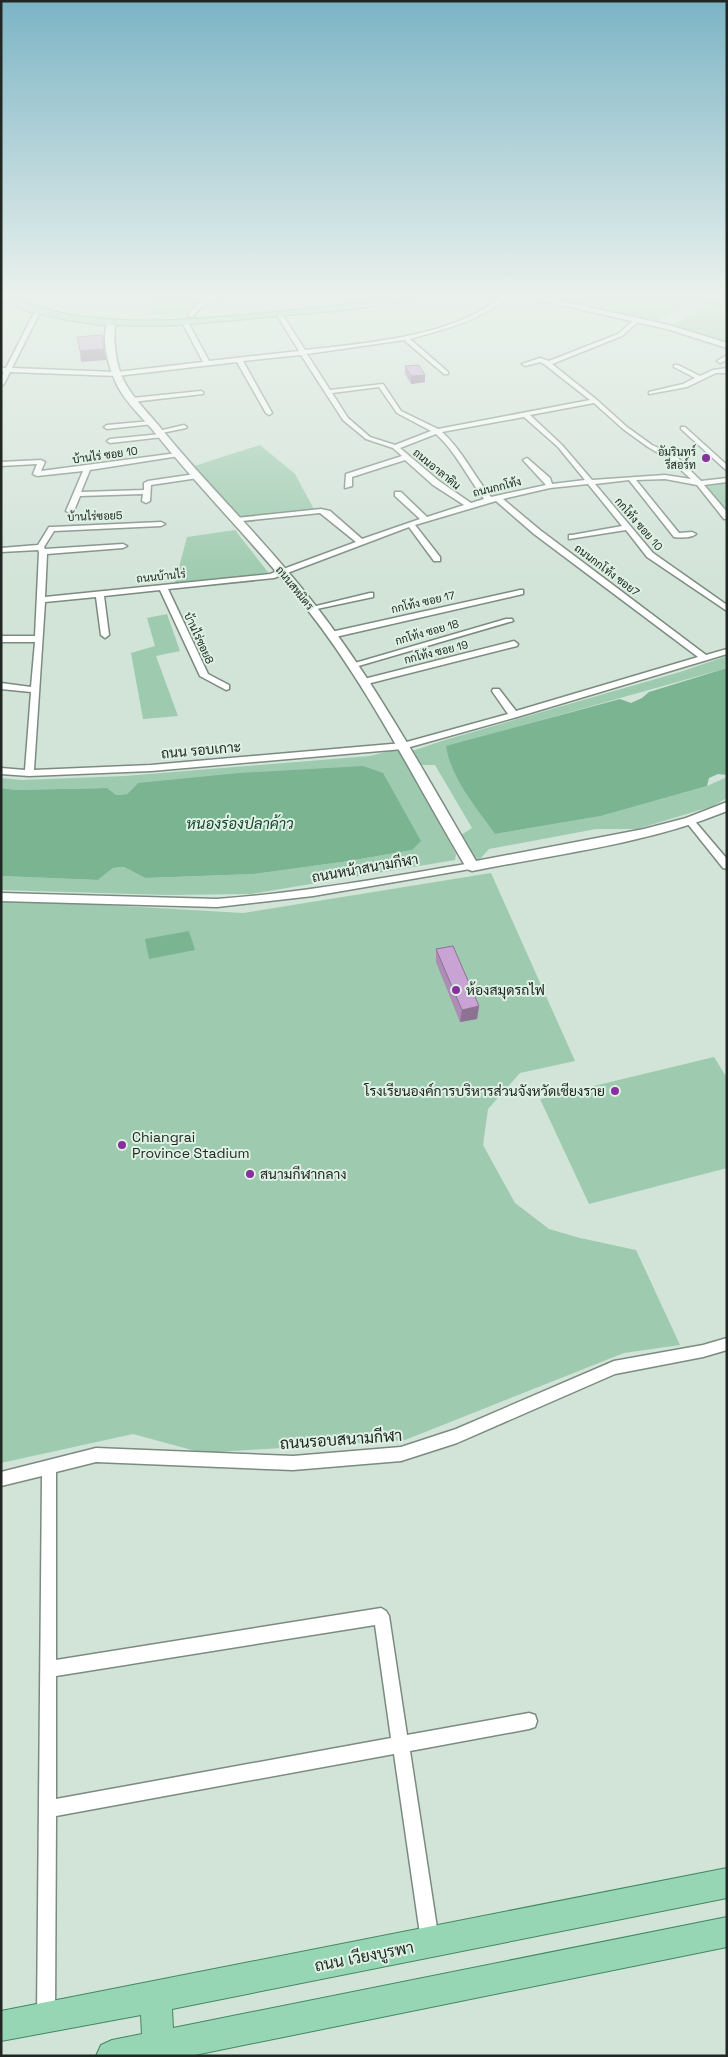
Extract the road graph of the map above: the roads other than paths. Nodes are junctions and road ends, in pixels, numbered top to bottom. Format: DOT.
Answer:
graph roads {
  1 [pos="124,390"];
  2 [pos="256,390"];
  3 [pos="343,390"];
  4 [pos="384,390"];
  5 [pos="581,390"];
  6 [pos="666,390"];
  7 [pos="328,392"];
  8 [pos="201,393"];
  9 [pos="651,393"];
  10 [pos="132,400"];
  11 [pos="595,401"];
  12 [pos="269,413"];
  13 [pos="526,414"];
  14 [pos="184,426"];
  15 [pos="107,428"];
  16 [pos="682,428"];
  17 [pos="156,430"];
  18 [pos="437,431"];
  19 [pos="110,442"];
  20 [pos="395,447"];
  21 [pos="177,455"];
  22 [pos="406,457"];
  23 [pos="527,460"];
  24 [pos="1,464"];
  25 [pos="87,468"];
  26 [pos="727,469"];
  27 [pos="195,476"];
  28 [pos="631,478"];
  29 [pos="727,480"];
  30 [pos="589,482"];
  31 [pos="699,483"];
  32 [pos="348,486"];
  33 [pos="550,486"];
  34 [pos="147,492"];
  35 [pos="77,494"];
  36 [pos="398,494"];
  37 [pos="498,498"];
  38 [pos="490,500"];
  39 [pos="146,501"];
  40 [pos="470,506"];
  41 [pos="70,511"];
  42 [pos="727,517"];
  43 [pos="425,519"];
  44 [pos="236,520"];
  45 [pos="161,524"];
  46 [pos="410,524"];
  47 [pos="627,528"];
  48 [pos="692,534"];
  49 [pos="572,537"];
  50 [pos="361,542"];
  51 [pos="123,546"];
  52 [pos="1,550"];
  53 [pos="41,550"];
  54 [pos="437,559"];
  55 [pos="283,572"];
  56 [pos="164,587"];
  57 [pos="520,592"];
  58 [pos="100,594"];
  59 [pos="370,594"];
  60 [pos="41,600"];
  61 [pos="312,608"];
  62 [pos="727,609"];
  63 [pos="509,621"];
  64 [pos="105,635"];
  65 [pos="331,635"];
  66 [pos="1,639"];
  67 [pos="39,640"];
  68 [pos="514,644"];
  69 [pos="727,651"];
  70 [pos="705,658"];
  71 [pos="352,665"];
  72 [pos="363,682"];
  73 [pos="1,686"];
  74 [pos="226,687"];
  75 [pos="36,690"];
  76 [pos="496,691"];
  77 [pos="514,715"];
  78 [pos="403,746"];
  79 [pos="1,771"];
  80 [pos="29,773"];
  81 [pos="727,806"];
  82 [pos="690,821"];
  83 [pos="472,866"];
  84 [pos="727,866"];
  85 [pos="1,897"];
  86 [pos="727,1344"];
  87 [pos="48,1467"];
  88 [pos="1,1480"];
  89 [pos="48,1670"];
  90 [pos="529,1721"];
  91 [pos="400,1745"];
  92 [pos="47,1809"];
  93 [pos="727,1883"];
  94 [pos="727,1932"];
  95 [pos="430,1942"];
  96 [pos="156,1997"];
  97 [pos="46,2018"];
  98 [pos="1,2026"];
  99 [pos="158,2047"];
  100 [pos="112,2056"];
  1 -- 10 [label="street, ถนนสหมิตร"];
  2 -- 12 [label="street"];
  3 -- 7 [label="street"];
  4 -- 18 [label="street"];
  5 -- 11 [label="street"];
  6 -- 9 [label="street"];
  7 -- 20 [label="street, ถนนอาลาดิน"];
  8 -- 10 [label="street"];
  10 -- 17 [label="street, ถนนสหมิตร"];
  11 -- 13 [label="street"];
  11 -- 31 [label="street"];
  13 -- 18 [label="street"];
  13 -- 30 [label="street, กกโท้ง ซอย 10"];
  14 -- 17 [label="street"];
  15 -- 17 [label="street"];
  16 -- 26 [label="street"];
  17 -- 19 [label="street"];
  17 -- 21 [label="street, ถนนสหมิตร"];
  18 -- 20 [label="street"];
  18 -- 38 [label="street"];
  20 -- 22 [label="street, ถนนอาลาดิน"];
  21 -- 25 [label="street, บ้านไร่ ซอย 10"];
  21 -- 27 [label="street, ถนนสหมิตร"];
  22 -- 32 [label="street"];
  22 -- 40 [label="street, ถนนอาลาดิน"];
  23 -- 33 [label="street"];
  24 -- 25 [label="street, บ้านไร่ ซอย 10"];
  25 -- 35 [label="street"];
  27 -- 34 [label="street"];
  27 -- 44 [label="street, ถนนสหมิตร"];
  28 -- 30 [label="street, ถนนกกโท้ง"];
  28 -- 31 [label="street, ถนนกกโท้ง"];
  28 -- 48 [label="street"];
  29 -- 31 [label="street, ถนนกกโท้ง"];
  30 -- 33 [label="street, ถนนกกโท้ง"];
  30 -- 47 [label="street, กกโท้ง ซอย 10"];
  31 -- 42 [label="street"];
  33 -- 37 [label="street, ถนนกกโท้ง"];
  34 -- 35 [label="street"];
  34 -- 39 [label="street"];
  35 -- 41 [label="street"];
  36 -- 43 [label="street"];
  37 -- 38 [label="street, ถนนกกโท้ง"];
  37 -- 70 [label="street, ถนนกกโท้ง ซอย7"];
  38 -- 40 [label="street, ถนนกกโท้ง"];
  40 -- 43 [label="street, ถนนกกโท้ง"];
  43 -- 46 [label="street, ถนนกกโท้ง"];
  44 -- 50 [label="street"];
  44 -- 55 [label="street, ถนนสหมิตร"];
  45 -- 53 [label="street, บ้านไร่ซอย5"];
  46 -- 50 [label="street, ถนนกกโท้ง"];
  46 -- 54 [label="street"];
  47 -- 49 [label="street"];
  47 -- 62 [label="street, กกโท้ง ซอย 10"];
  50 -- 55 [label="street, ถนนกกโท้ง"];
  51 -- 53 [label="street"];
  52 -- 53 [label="street"];
  53 -- 60 [label="street"];
  55 -- 56 [label="street, ถนนบ้านไร่"];
  55 -- 61 [label="street, ถนนสหมิตร"];
  56 -- 58 [label="street, ถนนบ้านไร่"];
  56 -- 74 [label="street, บ้านไร่ซอย8"];
  57 -- 65 [label="street, กกโท้ง ซอย 17"];
  58 -- 60 [label="street, ถนนบ้านไร่"];
  58 -- 64 [label="street"];
  59 -- 61 [label="street"];
  60 -- 67 [label="street"];
  61 -- 65 [label="street, ถนนสหมิตร"];
  63 -- 71 [label="street, กกโท้ง ซอย 18"];
  65 -- 71 [label="street, ถนนสหมิตร"];
  66 -- 67 [label="street"];
  67 -- 75 [label="street"];
  68 -- 72 [label="street, กกโท้ง ซอย 19"];
  69 -- 70 [label="street, ถนน รอบเกาะ"];
  70 -- 77 [label="street, ถนน รอบเกาะ"];
  71 -- 72 [label="street, ถนนสหมิตร"];
  72 -- 78 [label="street, ถนนสหมิตร"];
  73 -- 75 [label="street"];
  75 -- 80 [label="street"];
  76 -- 77 [label="street"];
  77 -- 78 [label="street, ถนน รอบเกาะ"];
  78 -- 80 [label="street, ถนน รอบเกาะ"];
  78 -- 83 [label="street, ถนนสหมิตร"];
  79 -- 80 [label="street, ถนน รอบเกาะ"];
  81 -- 82 [label="street, ถนนหน้าสนามกีฬา"];
  82 -- 83 [label="street, ถนนหน้าสนามกีฬา"];
  82 -- 84 [label="street"];
  83 -- 85 [label="street, ถนนหน้าสนามกีฬา"];
  86 -- 87 [label="street, ถนนรอบสนามกีฬา"];
  87 -- 88 [label="street, ถนนรอบสนามกีฬา"];
  87 -- 89 [label="street"];
  89 -- 91 [label="street"];
  89 -- 92 [label="street"];
  90 -- 91 [label="street"];
  91 -- 92 [label="street"];
  91 -- 95 [label="street"];
  92 -- 97 [label="street"];
  93 -- 95 [label="main road, ถนน เวียงบูรพา"];
  94 -- 99 [label="main road"];
  95 -- 96 [label="main road, ถนน เวียงบูรพา"];
  96 -- 97 [label="main road, ถนน เวียงบูรพา"];
  96 -- 99 [label="main road"];
  97 -- 98 [label="main road, ถนน เวียงบูรพา"];
  99 -- 100 [label="main road"];
}
